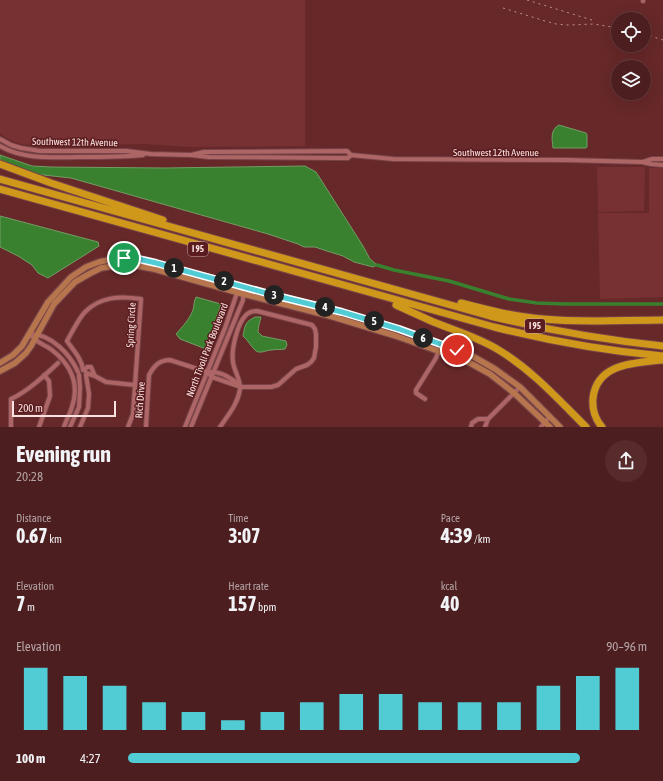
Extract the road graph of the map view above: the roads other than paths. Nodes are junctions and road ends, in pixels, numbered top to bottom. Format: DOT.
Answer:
graph roads {
  1 [pos="0,139"];
  2 [pos="0,146"];
  3 [pos="151,154"];
  4 [pos="191,155"];
  5 [pos="351,155"];
  6 [pos="663,159"];
  7 [pos="642,162"];
  8 [pos="0,164"];
  9 [pos="663,165"];
  10 [pos="0,179"];
  11 [pos="0,183"];
  12 [pos="0,189"];
  13 [pos="0,194"];
  14 [pos="189,231"];
  15 [pos="243,286"];
  16 [pos="240,293"];
  17 [pos="409,294"];
  18 [pos="396,305"];
  19 [pos="663,320"];
  20 [pos="227,321"];
  21 [pos="233,323"];
  22 [pos="30,334"];
  23 [pos="38,334"];
  24 [pos="34,341"];
  25 [pos="218,345"];
  26 [pos="441,345"];
  27 [pos="663,346"];
  28 [pos="224,347"];
  29 [pos="663,350"];
  30 [pos="439,351"];
  31 [pos="663,359"];
  32 [pos="0,363"];
  33 [pos="58,363"];
  34 [pos="0,371"];
  35 [pos="214,371"];
  36 [pos="85,372"];
  37 [pos="207,372"];
  38 [pos="79,374"];
  39 [pos="44,376"];
  40 [pos="73,376"];
  41 [pos="95,376"];
  42 [pos="212,377"];
  43 [pos="135,385"];
  44 [pos="240,387"];
  45 [pos="520,387"];
  46 [pos="514,393"];
  47 [pos="425,399"];
  48 [pos="550,416"];
  49 [pos="488,419"];
  50 [pos="546,426"];
  51 [pos="11,427"];
  52 [pos="39,427"];
  53 [pos="64,427"];
  54 [pos="70,427"];
  55 [pos="80,427"];
  56 [pos="128,427"];
  57 [pos="146,427"];
  58 [pos="185,427"];
  59 [pos="191,427"];
  60 [pos="220,427"];
  61 [pos="471,427"];
  62 [pos="485,427"];
  63 [pos="560,427"];
  64 [pos="586,427"];
  65 [pos="602,427"];
  1 -- 3 [label="street, Southwest 12th Avenue"];
  2 -- 3 [label="street, Southwest 12th Avenue"];
  3 -- 4 [label="street, Southwest 12th Avenue"];
  4 -- 5 [label="street, Southwest 12th Avenue"];
  4 -- 5 [label="street, Southwest 12th Avenue"];
  5 -- 7 [label="street, Southwest 12th Avenue"];
  6 -- 7 [label="street, Southwest 12th Avenue"];
  7 -- 9 [label="street, Southwest 12th Avenue"];
  8 -- 14 [label="highway"];
  10 -- 14 [label="highway, I 95"];
  11 -- 29 [label="highway"];
  12 -- 31 [label="highway"];
  13 -- 18 [label="highway, I 95"];
  14 -- 17 [label="highway, I 95"];
  15 -- 16 [label="street, North Tivoli Park Boulevard"];
  15 -- 22 [label="street"];
  15 -- 26 [label="street"];
  16 -- 20 [label="street, North Tivoli Park Boulevard"];
  16 -- 21 [label="street, North Tivoli Park Boulevard"];
  16 -- 23 [label="street"];
  16 -- 30 [label="street"];
  17 -- 19 [label="highway"];
  17 -- 27 [label="highway, I 95"];
  18 -- 31 [label="highway, I 95"];
  18 -- 64 [label="highway"];
  20 -- 21 [label="street"];
  20 -- 25 [label="street, North Tivoli Park Boulevard"];
  21 -- 28 [label="street, North Tivoli Park Boulevard"];
  22 -- 23 [label="street"];
  22 -- 24 [label="street"];
  22 -- 32 [label="street"];
  23 -- 24 [label="street"];
  23 -- 38 [label="street"];
  24 -- 34 [label="street"];
  24 -- 40 [label="street"];
  25 -- 28 [label="street"];
  25 -- 37 [label="street, North Tivoli Park Boulevard"];
  26 -- 30 [label="street"];
  26 -- 45 [label="street"];
  28 -- 35 [label="street, North Tivoli Park Boulevard"];
  30 -- 46 [label="street"];
  30 -- 47 [label="street"];
  31 -- 65 [label="highway"];
  33 -- 39 [label="street"];
  35 -- 37 [label="street"];
  35 -- 42 [label="street, North Tivoli Park Boulevard"];
  35 -- 44 [label="street"];
  36 -- 38 [label="street"];
  36 -- 38 [label="street"];
  36 -- 41 [label="street"];
  36 -- 41 [label="street"];
  36 -- 43 [label="street, Spring Circle"];
  36 -- 55 [label="street, Spring Circle"];
  37 -- 42 [label="street, Rich Drive"];
  37 -- 57 [label="street, Rich Drive"];
  37 -- 58 [label="street, North Tivoli Park Boulevard"];
  38 -- 40 [label="street"];
  38 -- 54 [label="street"];
  39 -- 51 [label="street"];
  39 -- 52 [label="street"];
  40 -- 53 [label="street"];
  41 -- 43 [label="street"];
  42 -- 44 [label="street"];
  42 -- 59 [label="street, North Tivoli Park Boulevard"];
  43 -- 56 [label="street, Spring Circle"];
  44 -- 44 [label="street"];
  44 -- 60 [label="street"];
  45 -- 46 [label="street"];
  45 -- 48 [label="street"];
  46 -- 49 [label="street"];
  46 -- 50 [label="street"];
  48 -- 50 [label="street"];
  48 -- 63 [label="street"];
  49 -- 61 [label="street"];
  49 -- 62 [label="street"];
}
